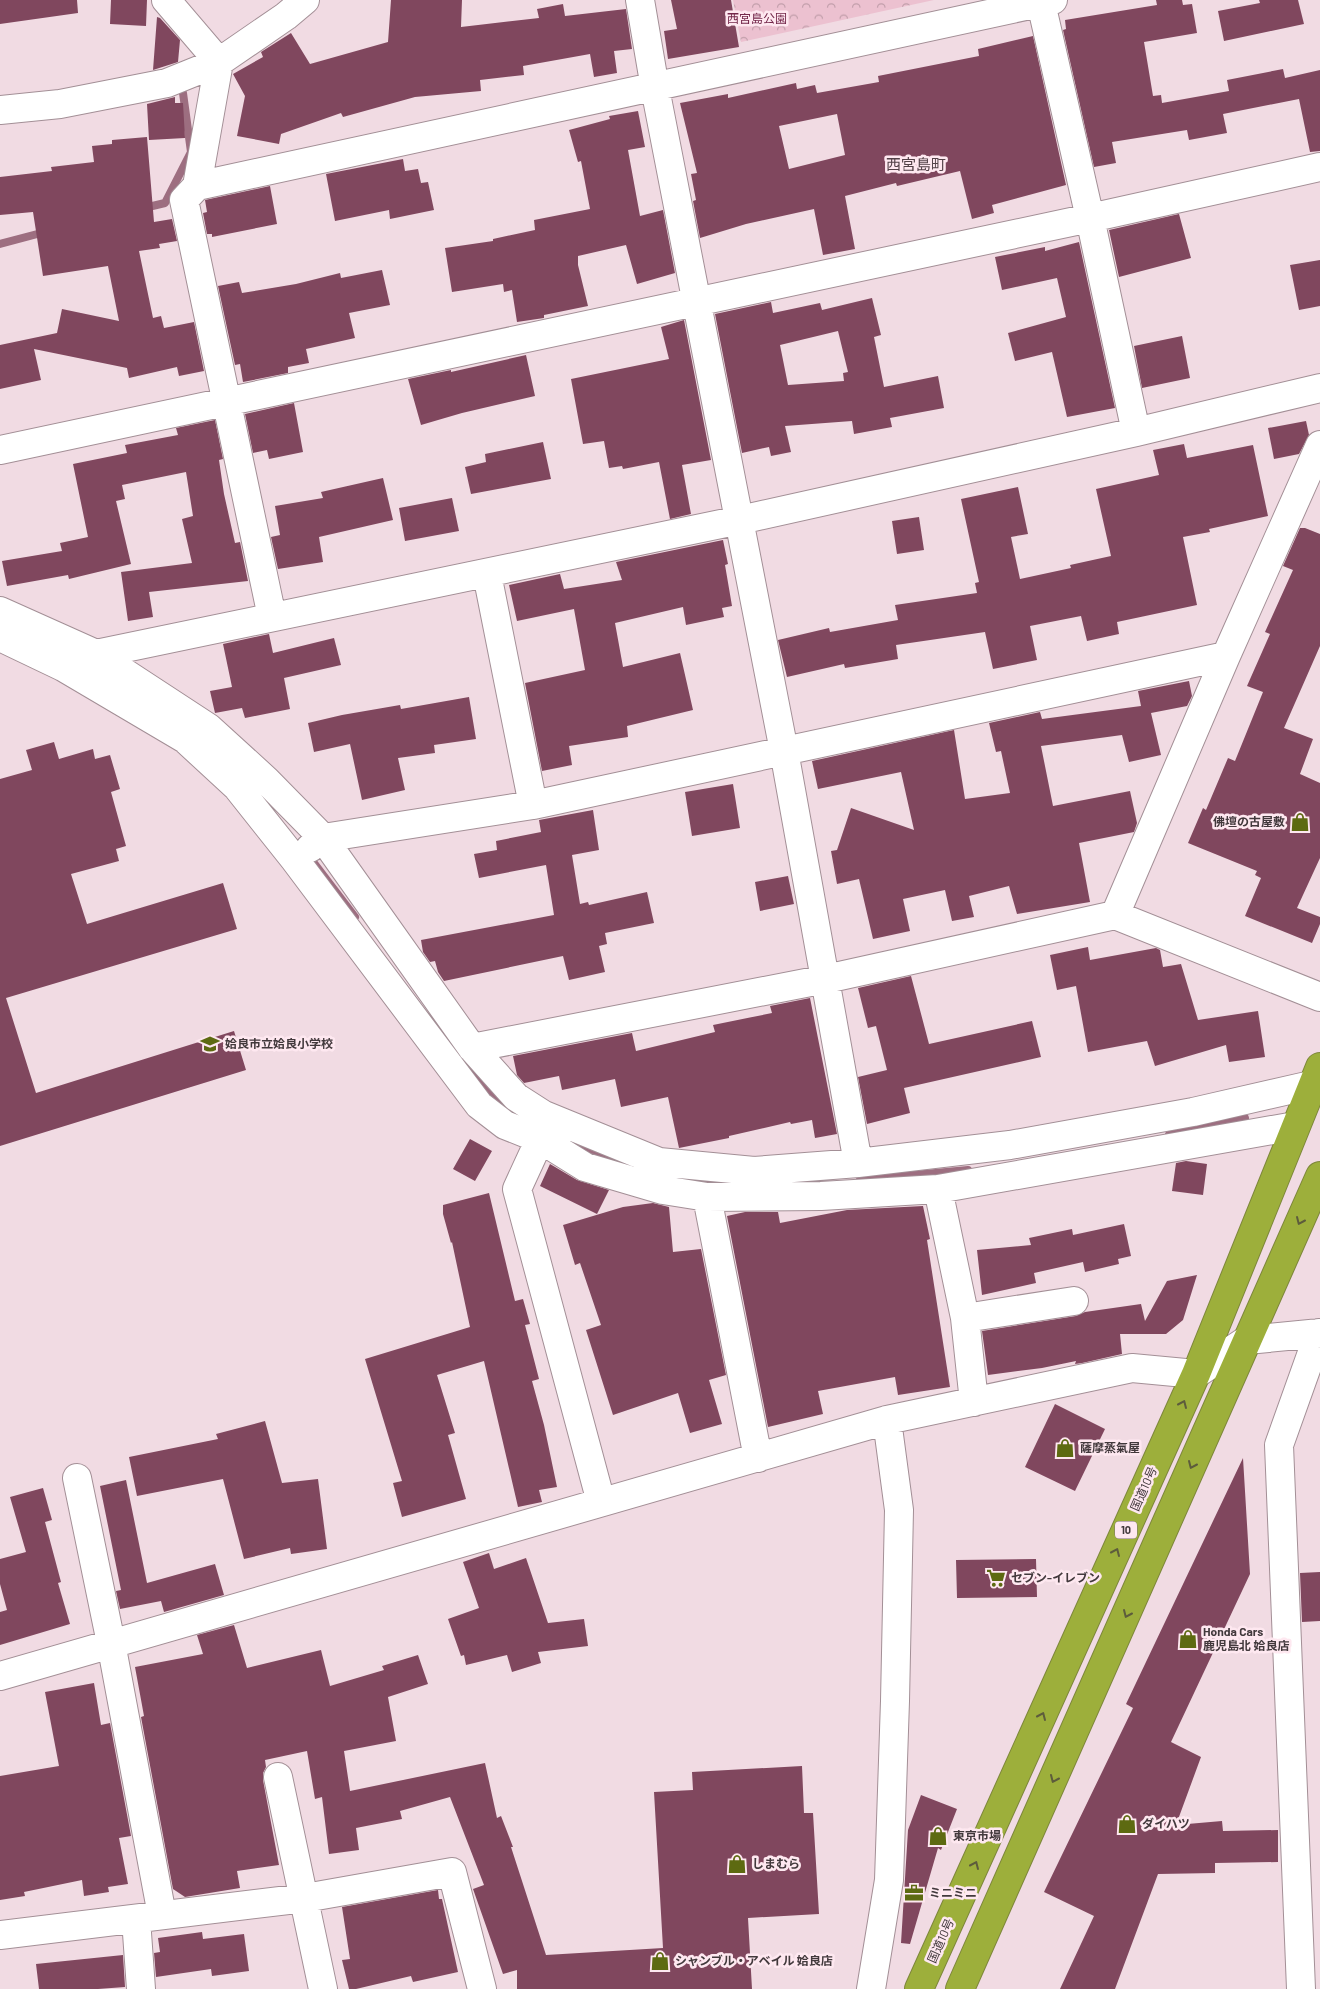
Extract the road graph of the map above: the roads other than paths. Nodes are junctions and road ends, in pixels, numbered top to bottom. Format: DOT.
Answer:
graph roads {
  1 [pos="166,0"];
  2 [pos="305,0"];
  3 [pos="640,0"];
  4 [pos="1047,1"];
  5 [pos="219,62"];
  6 [pos="654,88"];
  7 [pos="0,110"];
  8 [pos="1320,167"];
  9 [pos="197,186"];
  10 [pos="1090,218"];
  11 [pos="697,302"];
  12 [pos="1320,388"];
  13 [pos="228,402"];
  14 [pos="1136,432"];
  15 [pos="1320,445"];
  16 [pos="0,450"];
  17 [pos="740,520"];
  18 [pos="487,574"];
  19 [pos="0,611"];
  20 [pos="272,616"];
  21 [pos="0,637"];
  22 [pos="96,654"];
  23 [pos="1226,656"];
  24 [pos="784,751"];
  25 [pos="533,805"];
  26 [pos="323,838"];
  27 [pos="295,860"];
  28 [pos="1115,916"];
  29 [pos="826,979"];
  30 [pos="1320,997"];
  31 [pos="472,1048"];
  32 [pos="1316,1076"];
  33 [pos="1295,1126"];
  34 [pos="540,1139"];
  35 [pos="858,1163"];
  36 [pos="1320,1176"];
  37 [pos="938,1189"];
  38 [pos="707,1197"];
  39 [pos="1074,1301"];
  40 [pos="965,1318"];
  41 [pos="1320,1333"];
  42 [pos="1247,1340"];
  43 [pos="1196,1374"];
  44 [pos="974,1402"];
  45 [pos="887,1420"];
  46 [pos="758,1458"];
  47 [pos="77,1478"];
  48 [pos="601,1502"];
  49 [pos="111,1643"];
  50 [pos="0,1676"];
  51 [pos="278,1777"];
  52 [pos="305,1898"];
  53 [pos="162,1914"];
  54 [pos="136,1919"];
  55 [pos="0,1935"];
  56 [pos="141,1989"];
  57 [pos="324,1989"];
  58 [pos="482,1989"];
  59 [pos="871,1989"];
  60 [pos="920,1989"];
  61 [pos="960,1989"];
  62 [pos="1302,1989"];
  1 -- 5 [label="street"];
  2 -- 5 [label="street"];
  3 -- 6 [label="street"];
  4 -- 6 [label="street"];
  4 -- 10 [label="street"];
  5 -- 7 [label="street"];
  5 -- 9 [label="street"];
  6 -- 9 [label="street"];
  6 -- 11 [label="street"];
  8 -- 10 [label="street"];
  9 -- 13 [label="street"];
  10 -- 11 [label="street"];
  10 -- 14 [label="street"];
  11 -- 13 [label="street"];
  11 -- 17 [label="street"];
  12 -- 14 [label="street"];
  13 -- 16 [label="street"];
  13 -- 20 [label="street"];
  14 -- 17 [label="street"];
  15 -- 23 [label="street"];
  17 -- 18 [label="street"];
  17 -- 24 [label="street"];
  18 -- 20 [label="street"];
  18 -- 25 [label="street"];
  19 -- 22 [label="street"];
  20 -- 22 [label="street"];
  21 -- 27 [label="street"];
  22 -- 26 [label="street"];
  23 -- 24 [label="street"];
  23 -- 28 [label="street"];
  24 -- 25 [label="street"];
  24 -- 29 [label="street"];
  25 -- 26 [label="street"];
  26 -- 27 [label="street"];
  26 -- 31 [label="street"];
  27 -- 34 [label="street"];
  28 -- 29 [label="street"];
  28 -- 30 [label="street"];
  29 -- 31 [label="street"];
  29 -- 35 [label="street"];
  31 -- 35 [label="street"];
  32 -- 33 [label="highway, 国道10号 / 10"];
  32 -- 35 [label="street"];
  33 -- 37 [label="street"];
  33 -- 43 [label="highway, 国道10号 / 10"];
  34 -- 38 [label="street"];
  34 -- 48 [label="street"];
  36 -- 42 [label="highway, one-way"];
  37 -- 38 [label="street"];
  37 -- 40 [label="street"];
  38 -- 46 [label="street"];
  39 -- 40 [label="street"];
  40 -- 44 [label="street"];
  41 -- 42 [label="street"];
  41 -- 62 [label="street"];
  42 -- 43 [label="street"];
  42 -- 61 [label="highway, one-way"];
  43 -- 44 [label="street"];
  60 -- 43 [label="highway, 国道10号 / 10, one-way"];
  44 -- 45 [label="street"];
  45 -- 46 [label="street"];
  45 -- 59 [label="street"];
  46 -- 48 [label="street"];
  47 -- 49 [label="street"];
  48 -- 49 [label="street"];
  49 -- 50 [label="street"];
  49 -- 53 [label="street"];
  51 -- 52 [label="street"];
  52 -- 53 [label="street"];
  52 -- 57 [label="street"];
  52 -- 58 [label="street"];
  53 -- 54 [label="street"];
  54 -- 55 [label="street"];
  54 -- 56 [label="street"];
}
